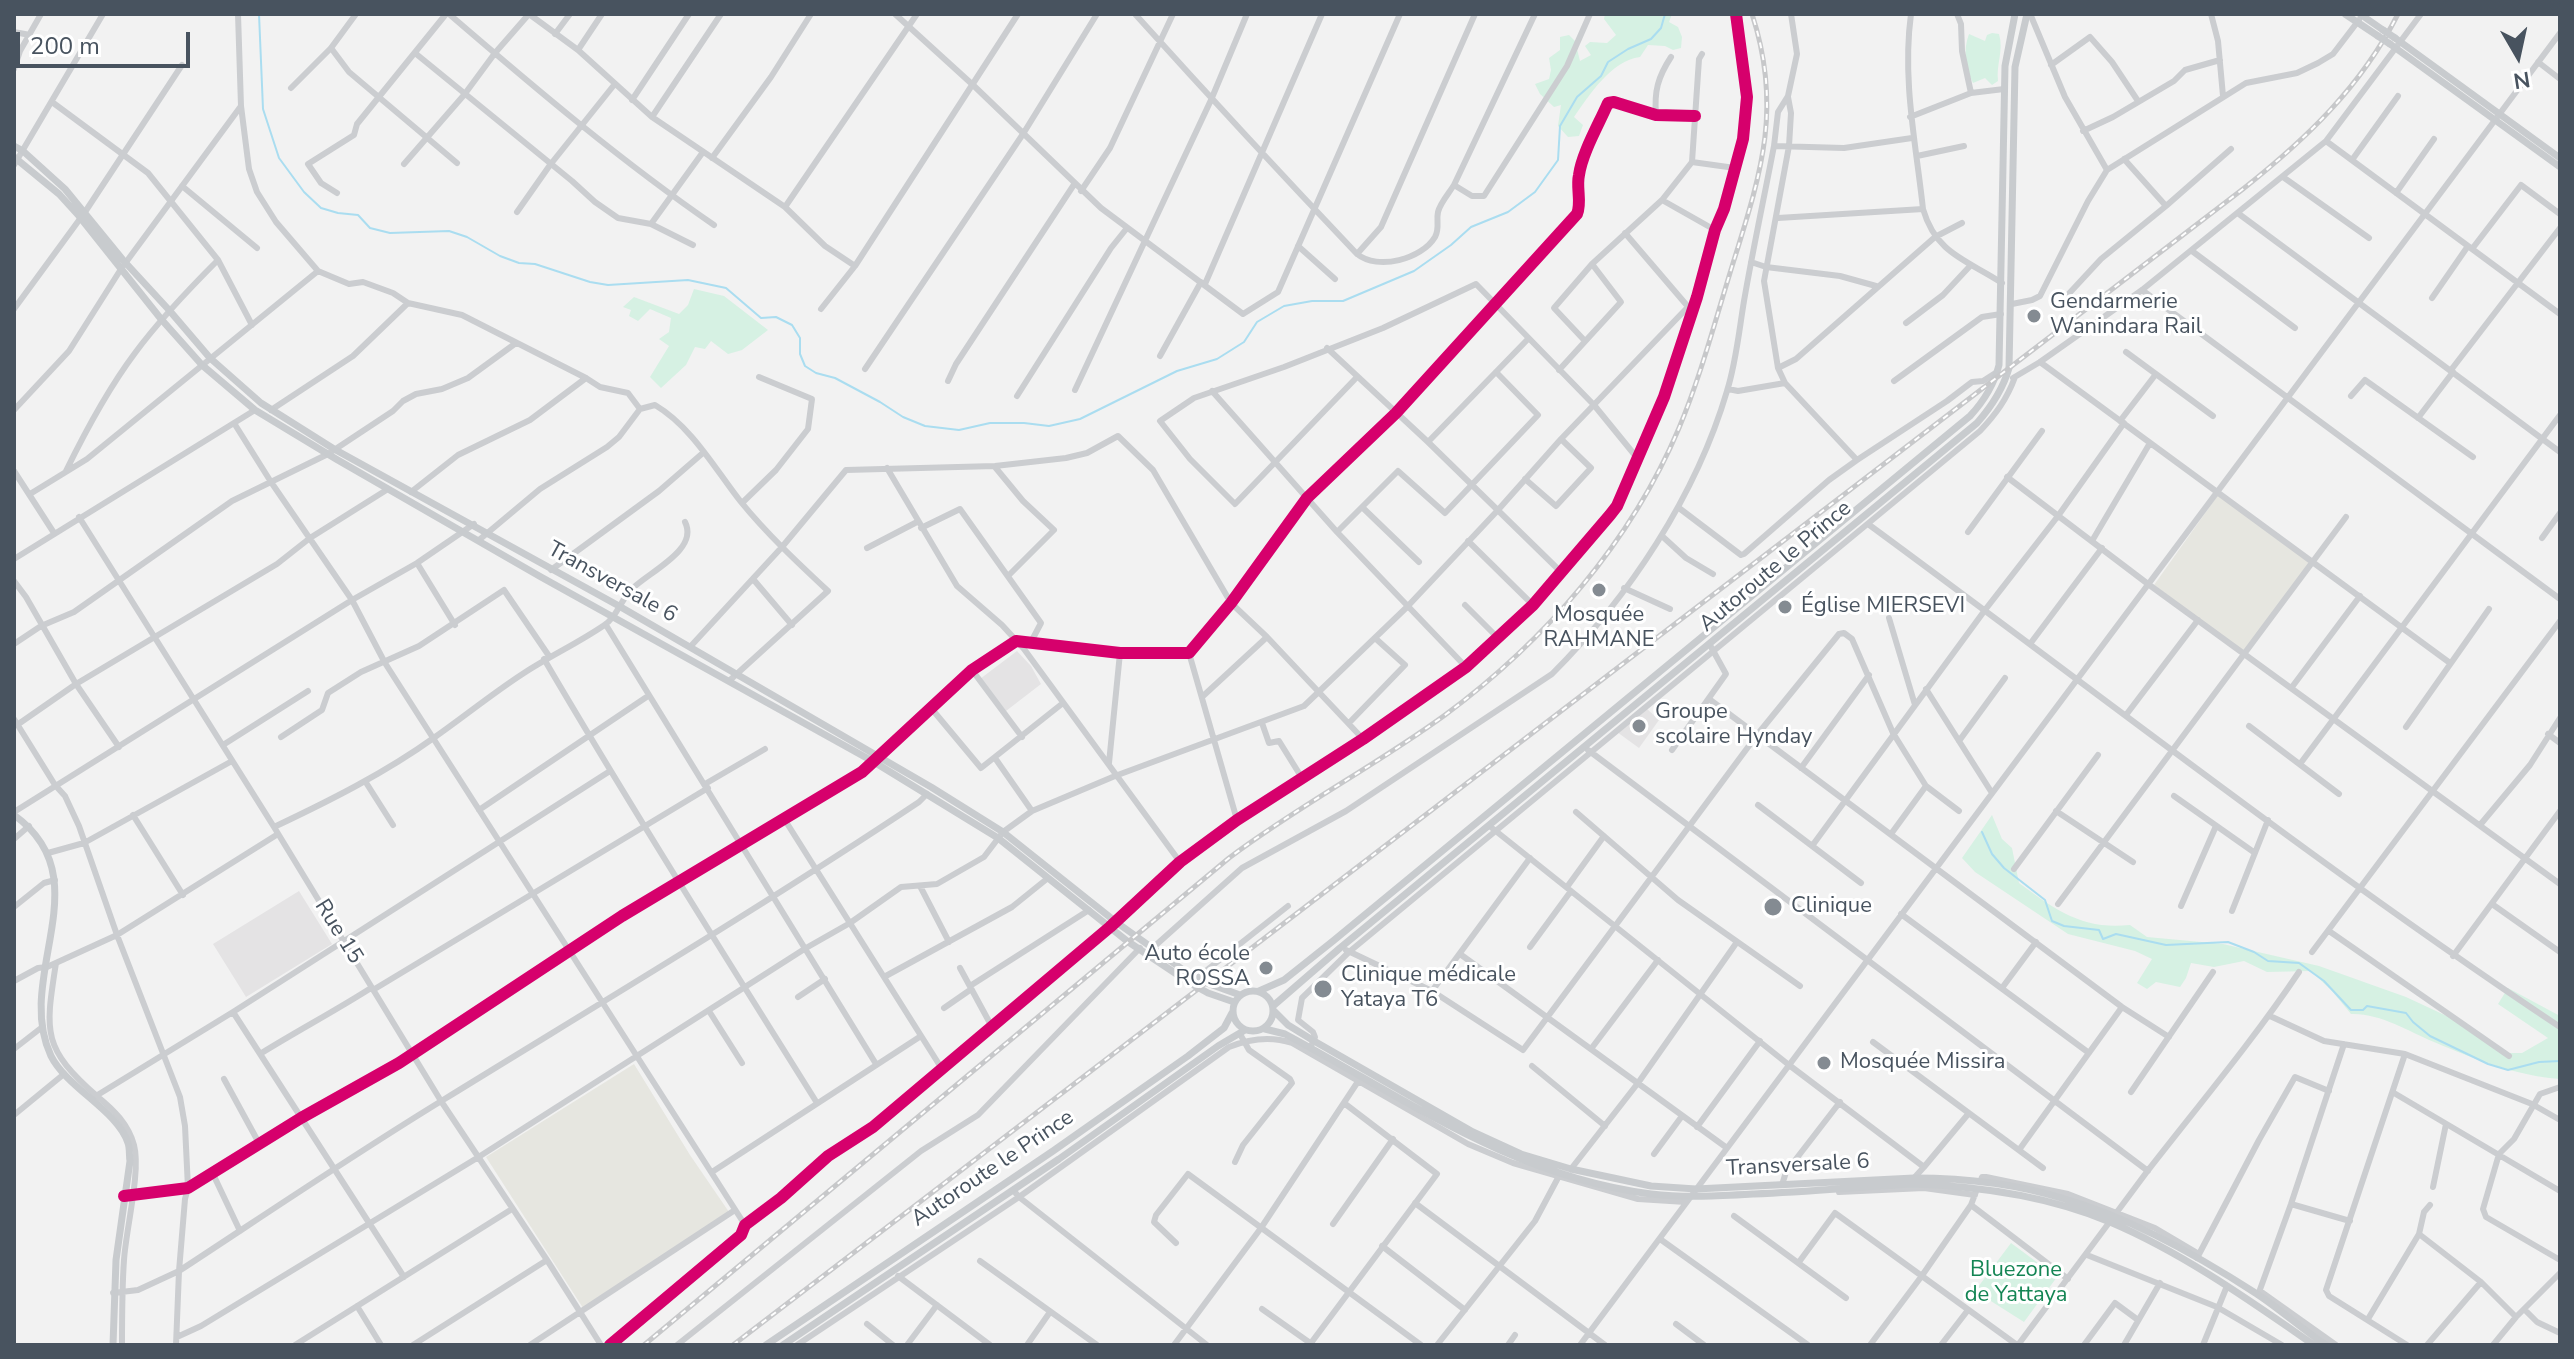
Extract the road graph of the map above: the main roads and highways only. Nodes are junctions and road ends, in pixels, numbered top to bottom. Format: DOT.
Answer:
graph roads {
  1 [pos="2015,14"];
  2 [pos="2027,14"];
  3 [pos="2345,14"];
  4 [pos="2361,16"];
  5 [pos="2497,116"];
  6 [pos="14,146"];
  7 [pos="2560,158"];
  8 [pos="15,160"];
  9 [pos="2560,167"];
  10 [pos="83,215"];
  11 [pos="123,266"];
  12 [pos="331,452"];
  13 [pos="733,678"];
  14 [pos="877,759"];
  15 [pos="14,814"];
  16 [pos="1000,835"];
  17 [pos="1113,925"];
  18 [pos="1193,981"];
  19 [pos="1259,991"];
  20 [pos="1240,995"];
  21 [pos="1234,1002"];
  22 [pos="1273,1008"];
  23 [pos="1232,1013"];
  24 [pos="1265,1029"];
  25 [pos="1243,1035"];
  26 [pos="1312,1044"];
  27 [pos="1977,1189"];
  28 [pos="2113,1217"];
  29 [pos="2322,1343"];
  30 [pos="113,1345"];
  31 [pos="766,1345"];
  32 [pos="783,1345"];
  1 -- 19 [label="main road, Autoroute le Prince"];
  2 -- 22 [label="main road, Autoroute le Prince"];
  3 -- 4 [label="main road"];
  4 -- 5 [label="main road, bridge"];
  5 -- 7 [label="main road"];
  5 -- 9 [label="main road"];
  6 -- 10 [label="main road, Transversale 6"];
  8 -- 10 [label="main road, Transversale 6"];
  10 -- 11 [label="main road, Transversale 6"];
  11 -- 12 [label="main road, Transversale 6"];
  11 -- 12 [label="main road, Transversale 6"];
  12 -- 13 [label="main road, Transversale 6"];
  12 -- 13 [label="main road, Transversale 6"];
  13 -- 14 [label="main road, Transversale 6"];
  14 -- 16 [label="main road, Transversale 6"];
  14 -- 16 [label="main road, Transversale 6"];
  15 -- 30 [label="main road"];
  16 -- 17 [label="main road, Transversale 6"];
  16 -- 17 [label="main road, Transversale 6"];
  17 -- 18 [label="main road, Transversale 6"];
  18 -- 20 [label="main road, Transversale 6"];
  18 -- 21 [label="main road, Transversale 6"];
  19 -- 20 [label="main road"];
  19 -- 22 [label="main road"];
  20 -- 21 [label="main road"];
  21 -- 23 [label="main road"];
  22 -- 24 [label="main road"];
  22 -- 26 [label="main road, Transversale 6"];
  23 -- 25 [label="main road"];
  23 -- 31 [label="main road, Autoroute le Prince"];
  24 -- 25 [label="main road"];
  24 -- 26 [label="main road, Transversale 6"];
  25 -- 32 [label="main road, Autoroute le Prince"];
  26 -- 27 [label="main road, Transversale 6"];
  26 -- 27 [label="main road, Transversale 6"];
  27 -- 28 [label="main road, Transversale 6"];
  27 -- 28 [label="main road, Transversale 6"];
  28 -- 29 [label="main road, Transversale 6"];
  28 -- 29 [label="main road, Transversale 6"];
}
